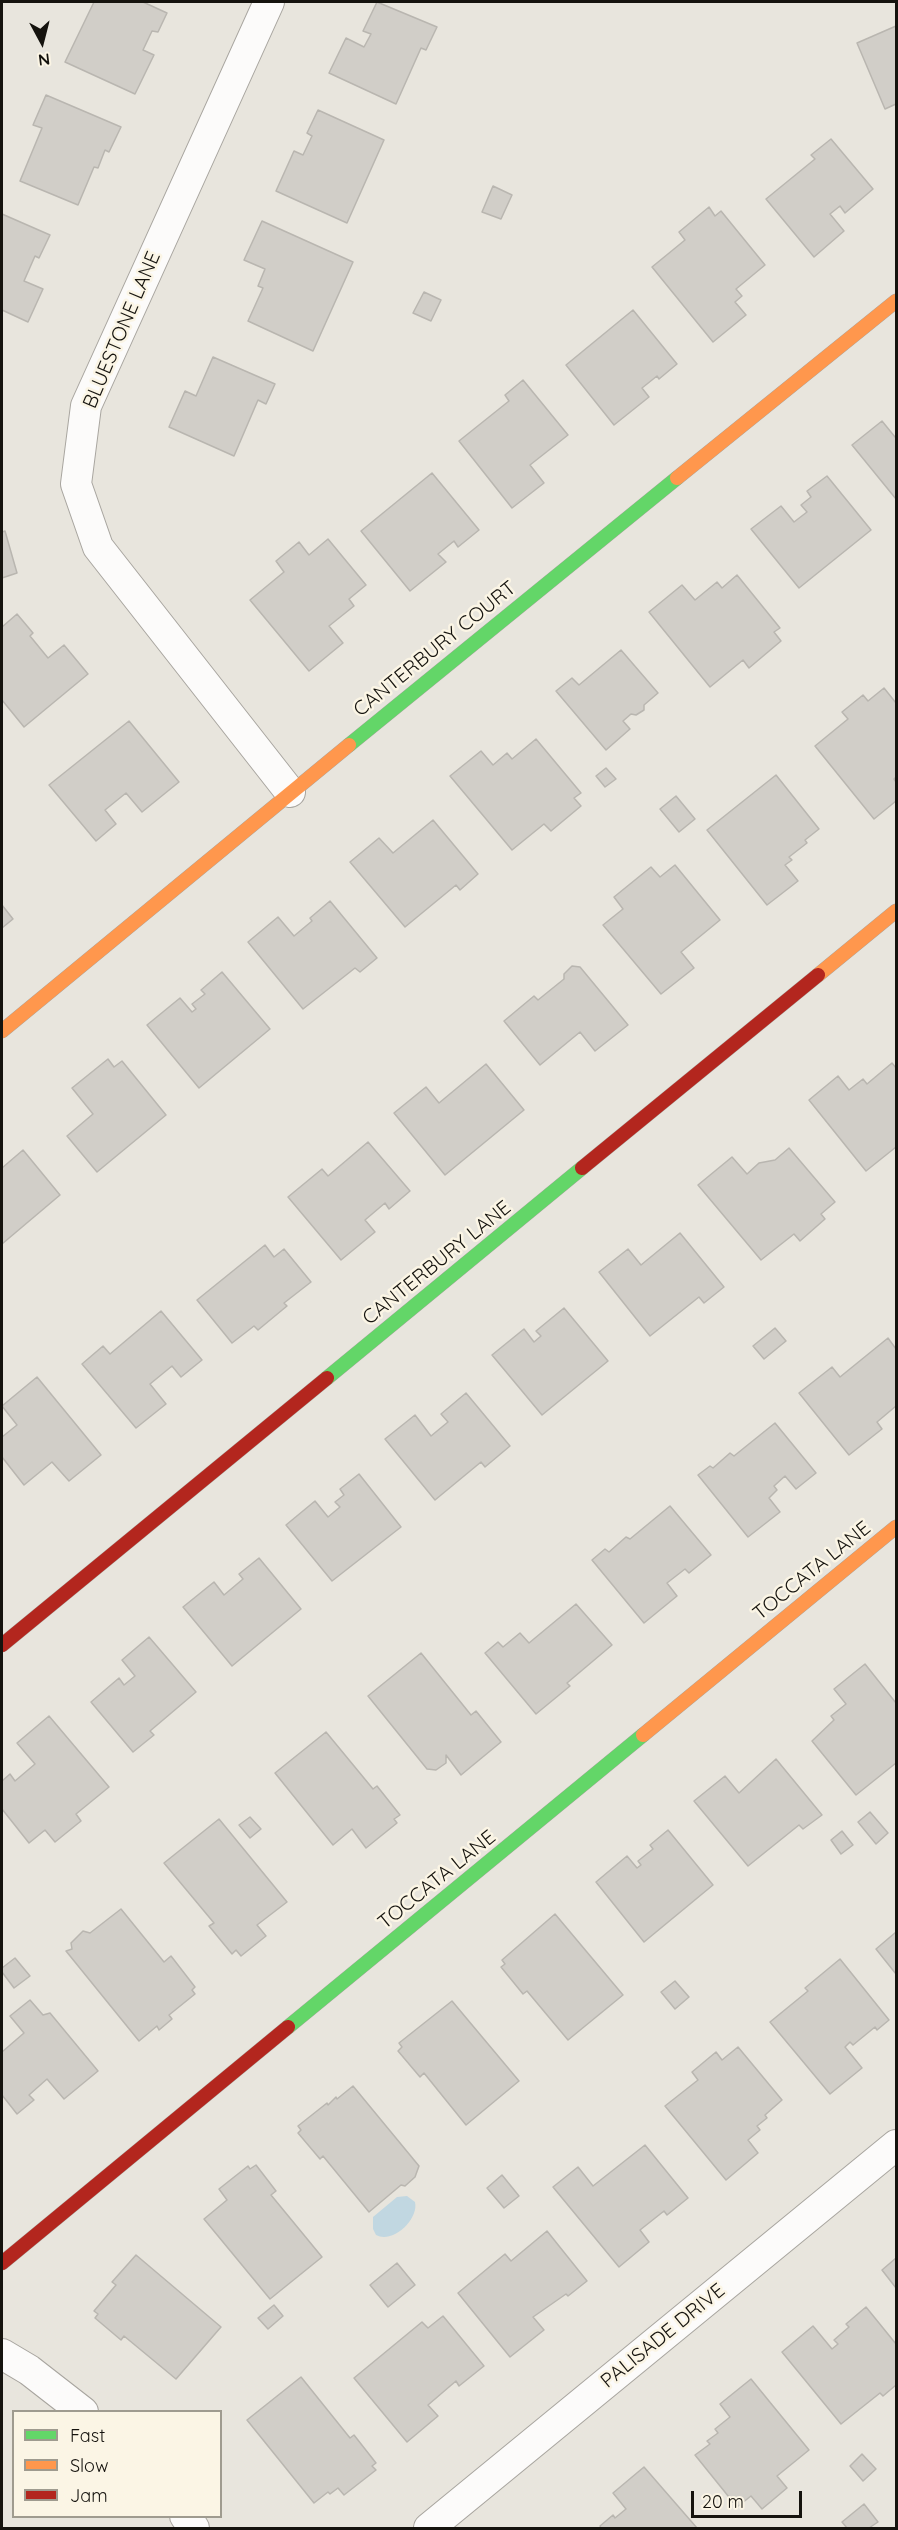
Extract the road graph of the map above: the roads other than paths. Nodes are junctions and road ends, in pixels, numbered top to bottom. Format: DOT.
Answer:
graph roads {
  1 [pos="269,2"];
  2 [pos="897,301"];
  3 [pos="290,792"];
  4 [pos="897,911"];
  5 [pos="2,1031"];
  6 [pos="897,1527"];
  7 [pos="2,1645"];
  8 [pos="897,2145"];
  9 [pos="2,2263"];
  10 [pos="2,2354"];
  11 [pos="80,2410"];
  12 [pos="429,2529"];
  1 -- 3 [label="street, BLUESTONE LANE"];
  2 -- 3 [label="street, CANTERBURY COURT"];
  3 -- 5 [label="street, CANTERBURY COURT"];
  4 -- 7 [label="street, CANTERBURY LANE"];
  6 -- 9 [label="street, TOCCATA LANE"];
  8 -- 12 [label="street, PALISADE DRIVE"];
  10 -- 11 [label="street"];
}
